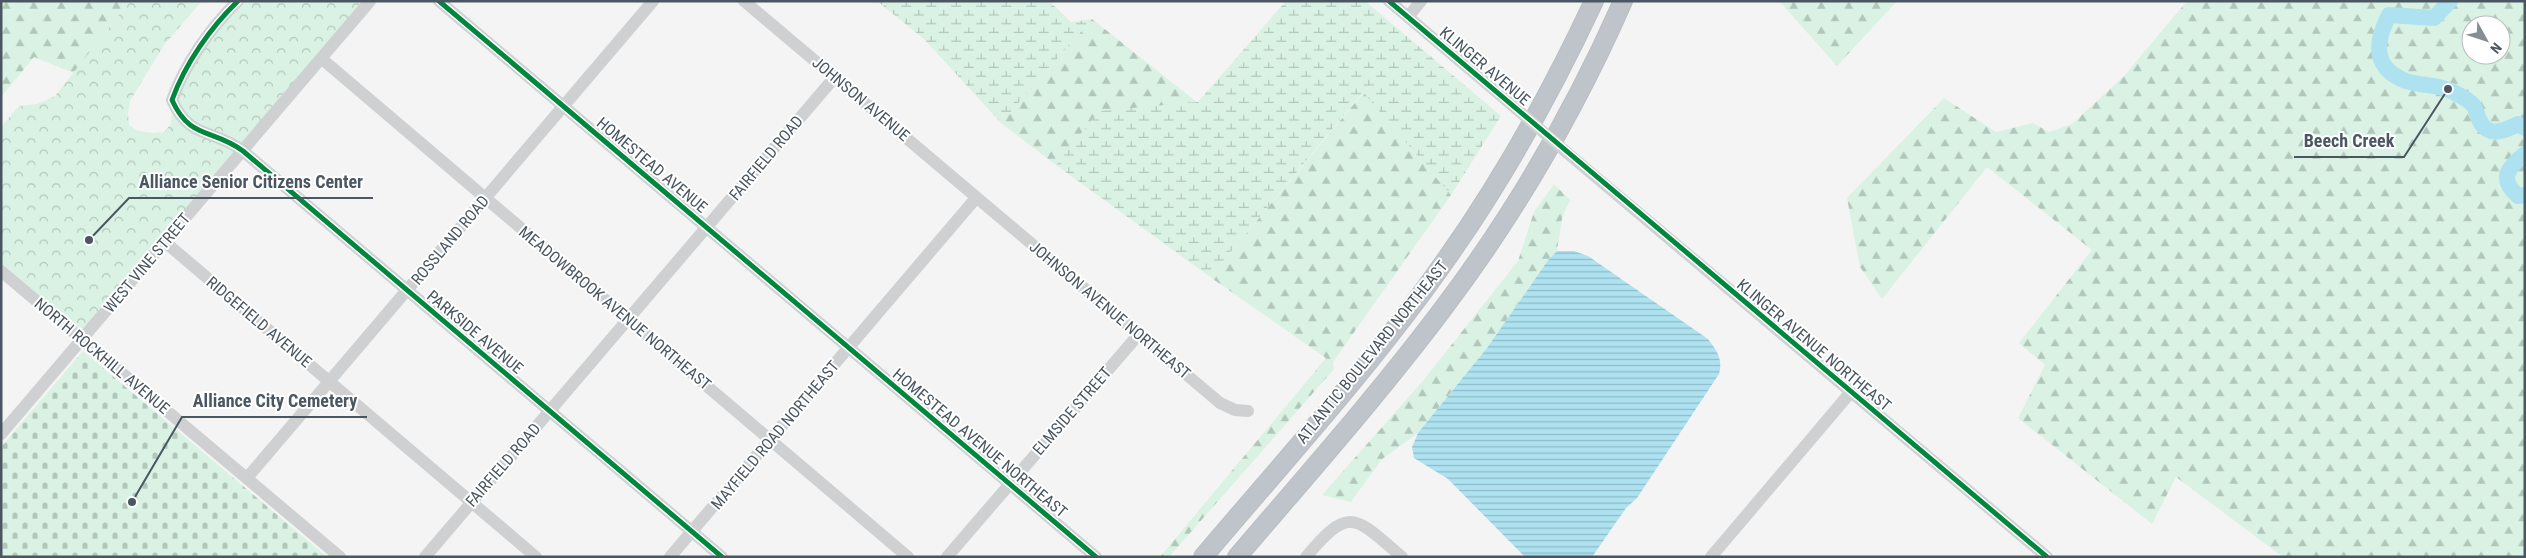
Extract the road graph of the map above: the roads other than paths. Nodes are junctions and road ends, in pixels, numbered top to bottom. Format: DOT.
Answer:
graph roads {
  1 [pos="238,1"];
  2 [pos="370,1"];
  3 [pos="439,1"];
  4 [pos="653,1"];
  5 [pos="744,1"];
  6 [pos="1389,1"];
  7 [pos="1421,1"];
  8 [pos="1594,1"];
  9 [pos="1623,1"];
  10 [pos="1408,17"];
  11 [pos="322,59"];
  12 [pos="834,78"];
  13 [pos="563,106"];
  14 [pos="243,151"];
  15 [pos="1565,151"];
  16 [pos="976,198"];
  17 [pos="485,199"];
  18 [pos="707,228"];
  19 [pos="165,242"];
  20 [pos="1,271"];
  21 [pos="407,290"];
  22 [pos="628,320"];
  23 [pos="1139,334"];
  24 [pos="81,340"];
  25 [pos="849,348"];
  26 [pos="330,382"];
  27 [pos="1850,393"];
  28 [pos="550,411"];
  29 [pos="1248,411"];
  30 [pos="1,434"];
  31 [pos="770,440"];
  32 [pos="247,478"];
  33 [pos="1009,485"];
  34 [pos="470,502"];
  35 [pos="692,531"];
  36 [pos="340,557"];
  37 [pos="425,557"];
  38 [pos="536,557"];
  39 [pos="670,557"];
  40 [pos="722,557"];
  41 [pos="908,557"];
  42 [pos="947,557"];
  43 [pos="1096,557"];
  44 [pos="1203,557"];
  45 [pos="1238,557"];
  46 [pos="1306,557"];
  47 [pos="1402,557"];
  48 [pos="1711,557"];
  49 [pos="2047,557"];
  1 -- 14 [label="street, PARKSIDE AVENUE"];
  2 -- 11 [label="street, WEST VINE STREET"];
  3 -- 13 [label="street, HOMESTEAD AVENUE"];
  4 -- 13 [label="street, ROSSLAND ROAD"];
  5 -- 12 [label="street, JOHNSON AVENUE"];
  6 -- 10 [label="street, KLINGER AVENUE"];
  7 -- 10 [label="street"];
  8 -- 44 [label="highway, ATLANTIC BOULEVARD NORTHEAST"];
  9 -- 45 [label="highway, ATLANTIC BOULEVARD NORTHEAST"];
  10 -- 15 [label="street, KLINGER AVENUE, bridge"];
  11 -- 14 [label="street, WEST VINE STREET"];
  11 -- 17 [label="street, MEADOWBROOK AVENUE NORTHEAST"];
  12 -- 16 [label="street, JOHNSON AVENUE"];
  12 -- 18 [label="street, FAIRFIELD ROAD"];
  13 -- 17 [label="street, ROSSLAND ROAD"];
  13 -- 18 [label="street, HOMESTEAD AVENUE"];
  14 -- 19 [label="street, WEST VINE STREET"];
  14 -- 21 [label="street, PARKSIDE AVENUE"];
  15 -- 27 [label="street, KLINGER AVENUE NORTHEAST"];
  16 -- 23 [label="street, JOHNSON AVENUE NORTHEAST"];
  16 -- 25 [label="street, MAYFIELD ROAD NORTHEAST"];
  17 -- 21 [label="street, ROSSLAND ROAD"];
  17 -- 22 [label="street, MEADOWBROOK AVENUE NORTHEAST"];
  18 -- 22 [label="street, FAIRFIELD ROAD"];
  18 -- 25 [label="street, HOMESTEAD AVENUE"];
  19 -- 24 [label="street, WEST VINE STREET"];
  19 -- 26 [label="street, RIDGEFIELD AVENUE"];
  20 -- 24 [label="street, NORTH ROCKHILL AVENUE"];
  21 -- 26 [label="street, ROSSLAND ROAD"];
  21 -- 28 [label="street, PARKSIDE AVENUE"];
  22 -- 28 [label="street, FAIRFIELD ROAD"];
  22 -- 31 [label="street, MEADOWBROOK AVENUE NORTHEAST"];
  23 -- 29 [label="street, JOHNSON AVENUE NORTHEAST"];
  23 -- 33 [label="street, ELMSIDE STREET"];
  24 -- 30 [label="street, WEST VINE STREET"];
  24 -- 32 [label="street, NORTH ROCKHILL AVENUE"];
  25 -- 31 [label="street, MAYFIELD ROAD NORTHEAST"];
  25 -- 33 [label="street, HOMESTEAD AVENUE NORTHEAST"];
  26 -- 32 [label="street, ROSSLAND ROAD"];
  26 -- 34 [label="street, RIDGEFIELD AVENUE"];
  27 -- 48 [label="street"];
  27 -- 49 [label="street, KLINGER AVENUE NORTHEAST"];
  28 -- 34 [label="street, FAIRFIELD ROAD"];
  28 -- 35 [label="street, PARKSIDE AVENUE"];
  31 -- 35 [label="street, MAYFIELD ROAD NORTHEAST"];
  31 -- 41 [label="street, MEADOWBROOK AVENUE NORTHEAST"];
  32 -- 36 [label="street, NORTH ROCKHILL AVENUE"];
  33 -- 42 [label="street, ELMSIDE STREET"];
  33 -- 43 [label="street, HOMESTEAD AVENUE NORTHEAST"];
  34 -- 37 [label="street, FAIRFIELD ROAD"];
  34 -- 38 [label="street, RIDGEFIELD AVENUE"];
  35 -- 39 [label="street, MAYFIELD ROAD NORTHEAST"];
  35 -- 40 [label="street, PARKSIDE AVENUE"];
  46 -- 47 [label="street"];
}
